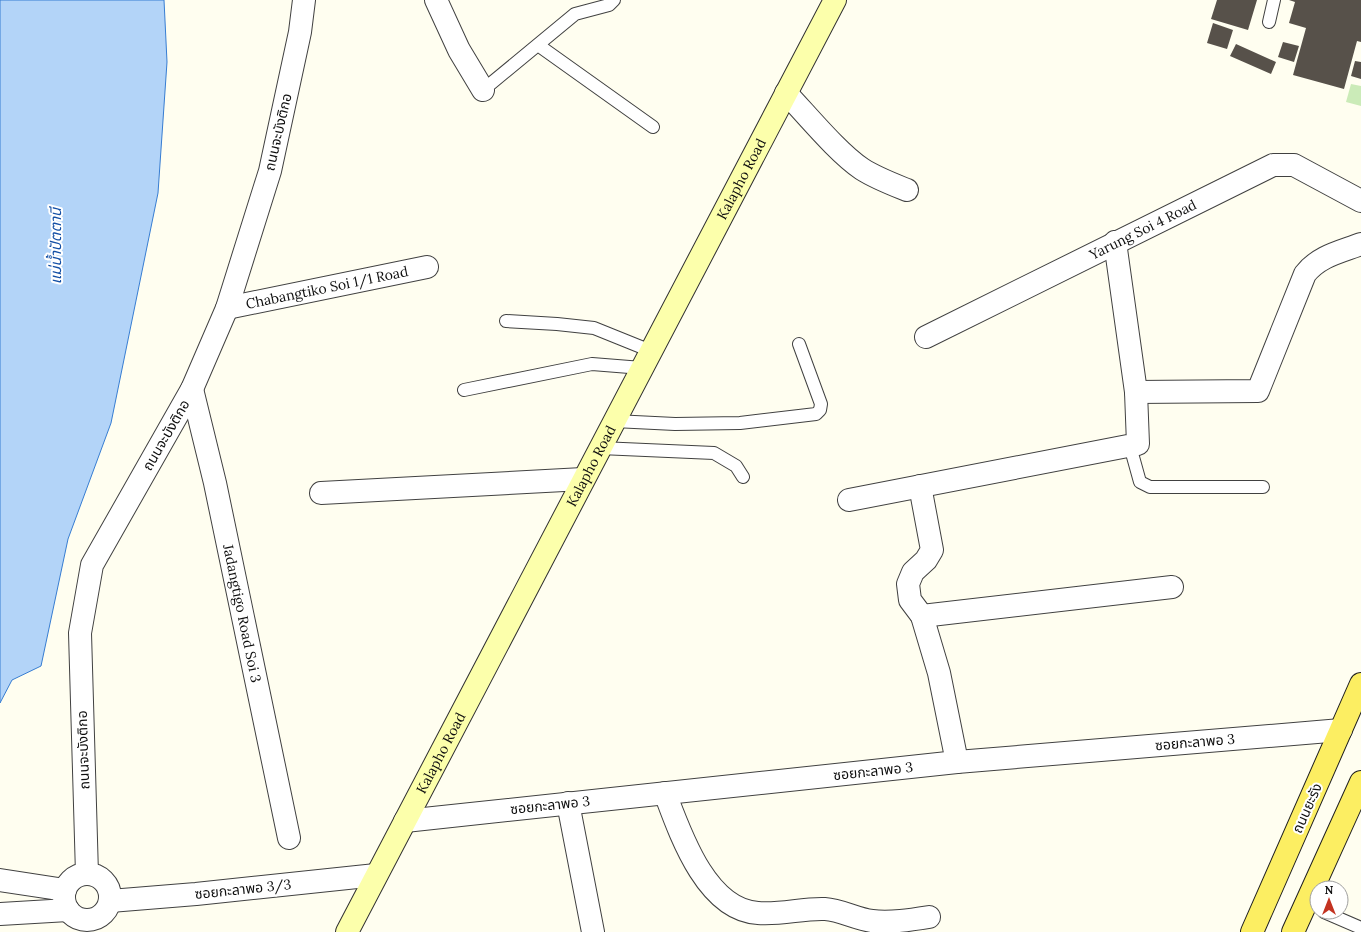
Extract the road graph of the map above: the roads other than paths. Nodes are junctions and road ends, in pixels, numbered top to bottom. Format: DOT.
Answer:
graph roads {
  1 [pos="304,0"];
  2 [pos="436,0"];
  3 [pos="614,0"];
  4 [pos="835,0"];
  5 [pos="1274,0"];
  6 [pos="1269,22"];
  7 [pos="538,45"];
  8 [pos="483,90"];
  9 [pos="786,93"];
  10 [pos="653,127"];
  11 [pos="907,190"];
  12 [pos="1361,201"];
  13 [pos="1115,242"];
  14 [pos="1361,244"];
  15 [pos="427,267"];
  16 [pos="227,308"];
  17 [pos="506,321"];
  18 [pos="926,337"];
  19 [pos="799,344"];
  20 [pos="646,360"];
  21 [pos="192,389"];
  22 [pos="464,390"];
  23 [pos="1136,392"];
  24 [pos="614,421"];
  25 [pos="1130,446"];
  26 [pos="600,448"];
  27 [pos="743,477"];
  28 [pos="583,479"];
  29 [pos="920,486"];
  30 [pos="1263,487"];
  31 [pos="321,493"];
  32 [pos="849,500"];
  33 [pos="1172,587"];
  34 [pos="922,616"];
  35 [pos="1361,684"];
  36 [pos="1341,730"];
  37 [pos="957,762"];
  38 [pos="1361,782"];
  39 [pos="664,793"];
  40 [pos="568,803"];
  41 [pos="405,821"];
  42 [pos="289,838"];
  43 [pos="87,874"];
  44 [pos="376,875"];
  45 [pos="0,880"];
  46 [pos="1326,880"];
  47 [pos="66,900"];
  48 [pos="110,901"];
  49 [pos="0,914"];
  50 [pos="1309,915"];
  51 [pos="929,917"];
  52 [pos="1342,920"];
  53 [pos="95,925"];
  54 [pos="1361,928"];
  55 [pos="347,932"];
  56 [pos="593,932"];
  57 [pos="1252,932"];
  58 [pos="1293,932"];
  1 -- 16 [label="street, ถนนจะบังติกอ"];
  2 -- 8 [label="street"];
  3 -- 7 [label="lane"];
  4 -- 9 [label="street, Kalapho Road"];
  5 -- 6 [label="lane"];
  7 -- 8 [label="lane"];
  7 -- 10 [label="lane"];
  9 -- 11 [label="street"];
  9 -- 20 [label="street, Kalapho Road"];
  12 -- 13 [label="street, Yarung Soi 4 Road"];
  13 -- 18 [label="street, Yarung Soi 4 Road"];
  13 -- 23 [label="street"];
  14 -- 23 [label="street"];
  15 -- 16 [label="street, Chabangtiko Soi 1/1 Road"];
  16 -- 21 [label="street, ถนนจะบังติกอ"];
  17 -- 20 [label="lane"];
  19 -- 24 [label="lane"];
  20 -- 22 [label="lane"];
  20 -- 24 [label="street, Kalapho Road"];
  21 -- 42 [label="street, Jadangtigo Road Soi 3"];
  21 -- 43 [label="street, ถนนจะบังติกอ"];
  23 -- 25 [label="street"];
  24 -- 26 [label="street, Kalapho Road"];
  25 -- 29 [label="street"];
  25 -- 30 [label="lane"];
  26 -- 27 [label="lane"];
  26 -- 28 [label="street, Kalapho Road"];
  28 -- 31 [label="street"];
  28 -- 41 [label="street, Kalapho Road"];
  29 -- 32 [label="street"];
  29 -- 34 [label="street"];
  33 -- 34 [label="street"];
  34 -- 37 [label="street"];
  35 -- 36 [label="main road, ถนนยะรัง"];
  36 -- 37 [label="street, ซอยกะลาพอ 3"];
  36 -- 57 [label="main road, ถนนยะรัง"];
  37 -- 39 [label="street, ซอยกะลาพอ 3"];
  38 -- 46 [label="main road"];
  39 -- 40 [label="street, ซอยกะลาพอ 3"];
  39 -- 51 [label="street"];
  40 -- 41 [label="street, ซอยกะลาพอ 3"];
  40 -- 56 [label="street"];
  41 -- 44 [label="street, Kalapho Road"];
  43 -- 47 [label="street"];
  43 -- 48 [label="street"];
  44 -- 48 [label="street, ซอยกะลาพอ 3/3"];
  44 -- 55 [label="street, Kalapho Road"];
  45 -- 47 [label="street"];
  47 -- 49 [label="street"];
  47 -- 53 [label="street"];
  48 -- 53 [label="street"];
  50 -- 58 [label="main road"];
  52 -- 54 [label="lane"];
}
